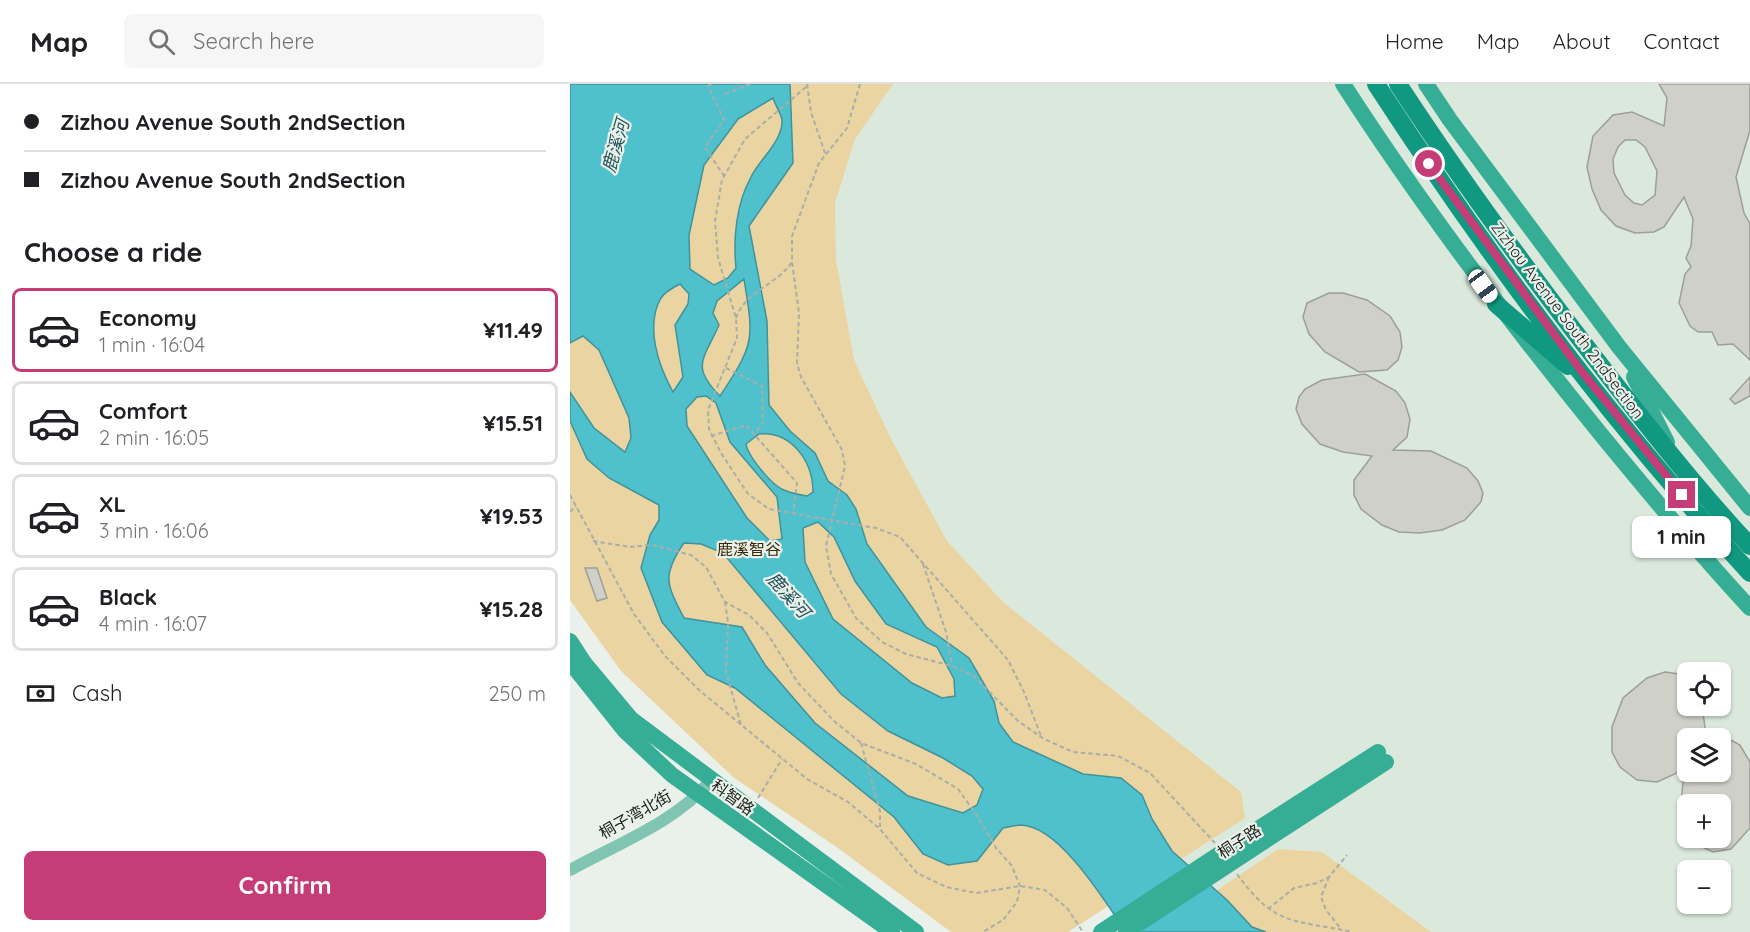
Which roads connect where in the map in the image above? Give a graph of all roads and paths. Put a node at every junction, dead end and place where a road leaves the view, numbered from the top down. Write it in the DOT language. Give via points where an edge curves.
graph roads {
  1 [pos="711,84"];
  2 [pos="747,84"];
  3 [pos="860,84"];
  4 [pos="1343,84"];
  5 [pos="1376,84"];
  6 [pos="1398,84"];
  7 [pos="1426,84"];
  8 [pos="806,86"];
  9 [pos="725,94"];
  10 [pos="825,153"];
  11 [pos="724,176"];
  12 [pos="792,262"];
  13 [pos="1497,304"];
  14 [pos="736,318"];
  15 [pos="1619,347"];
  16 [pos="726,368"];
  17 [pos="1596,390"];
  18 [pos="754,434"];
  19 [pos="711,436"];
  20 [pos="1676,459"];
  21 [pos="570,495"];
  22 [pos="576,506"];
  23 [pos="1750,508"];
  24 [pos="570,512"];
  25 [pos="793,514"];
  26 [pos="833,519"];
  27 [pos="593,541"];
  28 [pos="1750,546"];
  29 [pos="922,561"];
  30 [pos="1750,573"];
  31 [pos="726,602"];
  32 [pos="1750,608"];
  33 [pos="570,640"];
  34 [pos="570,662"];
  35 [pos="952,666"];
  36 [pos="742,726"];
  37 [pos="1041,736"];
  38 [pos="861,743"];
  39 [pos="1382,757"];
  40 [pos="782,759"];
  41 [pos="710,781"];
  42 [pos="699,794"];
  43 [pos="751,811"];
  44 [pos="880,829"];
  45 [pos="1257,838"];
  46 [pos="1215,844"];
  47 [pos="1347,855"];
  48 [pos="570,870"];
  49 [pos="1235,871"];
  50 [pos="1329,877"];
  51 [pos="1020,886"];
  52 [pos="1268,909"];
  53 [pos="1341,930"];
  54 [pos="892,932"];
  55 [pos="916,932"];
  56 [pos="982,932"];
  57 [pos="1083,932"];
  58 [pos="1101,932"];
  59 [pos="1126,932"];
  60 [pos="1352,932"];
  1 -- 11 [label="path" via="708,86 724,120 705,147"];
  2 -- 9 [label="path"];
  3 -- 10 [label="path" via="847,128"];
  4 -- 13 [label="main road" via="1392,160"];
  5 -- 17 [label="main road, Zizhou Avenue South 2ndSection" via="1477,230"];
  6 -- 20 [label="main road, Zizhou Avenue South 2ndSection" via="1550,299"];
  7 -- 15 [label="main road"];
  8 -- 10 [label="path"];
  8 -- 11 [label="path" via="745,138"];
  10 -- 12 [label="path" via="792,236"];
  11 -- 14 [label="path" via="714,221 718,258"];
  12 -- 14 [label="path" via="785,274 740,306"];
  12 -- 26 [label="path" via="799,313 796,363 842,450 845,466"];
  13 -- 17 [label="main road"];
  13 -- 32 [label="main road" via="1698,553"];
  14 -- 16 [label="path" via="737,338"];
  15 -- 20 [label="main road"];
  15 -- 23 [label="main road"];
  16 -- 18 [label="path" via="762,386 763,423"];
  16 -- 19 [label="path" via="708,410"];
  17 -- 30 [label="main road, Zizhou Avenue South 2ndSection"];
  18 -- 19 [label="path" via="746,425"];
  18 -- 25 [label="path" via="797,483"];
  19 -- 25 [label="path" via="748,494 770,508"];
  20 -- 28 [label="main road, Zizhou Avenue South 2ndSection"];
  21 -- 22 [label="path"];
  22 -- 24 [label="path"];
  22 -- 27 [label="path"];
  25 -- 26 [label="path"];
  26 -- 29 [label="path" via="900,537"];
  26 -- 35 [label="path" via="826,546 831,574 856,618 882,642 906,654"];
  27 -- 31 [label="path" via="630,547 652,545 691,555 706,567"];
  27 -- 36 [label="path" via="634,614 665,656"];
  29 -- 35 [label="path" via="946,632"];
  29 -- 37 [label="path" via="1008,660"];
  31 -- 36 [label="path" via="726,672"];
  31 -- 38 [label="path" via="750,615 767,633 816,705"];
  33 -- 41 [label="main road, 科智路" via="631,719"];
  34 -- 42 [label="main road, 科智路" via="625,731 672,775"];
  35 -- 37 [label="path" via="974,676 1018,721"];
  36 -- 40 [label="path"];
  37 -- 46 [label="path" via="1073,752 1118,756 1137,764 1150,773"];
  38 -- 44 [label="path" via="880,811"];
  38 -- 51 [label="path" via="942,778 966,800 1012,866"];
  39 -- 45 [label="main road, 桐子路"];
  40 -- 43 [label="path"];
  40 -- 44 [label="path" via="807,779 848,802"];
  41 -- 42 [label="street, 桐子湾北街"];
  41 -- 43 [label="main road, 科智路"];
  42 -- 48 [label="street, 桐子湾北街" via="666,818"];
  42 -- 54 [label="main road, 科智路"];
  43 -- 55 [label="main road, 科智路"];
  44 -- 51 [label="path" via="917,873 946,887 976,893"];
  45 -- 58 [label="main road, 桐子路, bridge"];
  45 -- 59 [label="main road, 桐子路, bridge"];
  47 -- 50 [label="path"];
  49 -- 52 [label="path"];
  50 -- 52 [label="path" via="1294,888"];
  50 -- 53 [label="path" via="1321,897"];
  51 -- 56 [label="path" via="1017,902 1003,920"];
  51 -- 57 [label="path" via="1045,890 1068,908"];
  52 -- 53 [label="path" via="1298,923"];
  53 -- 60 [label="path"];
}
